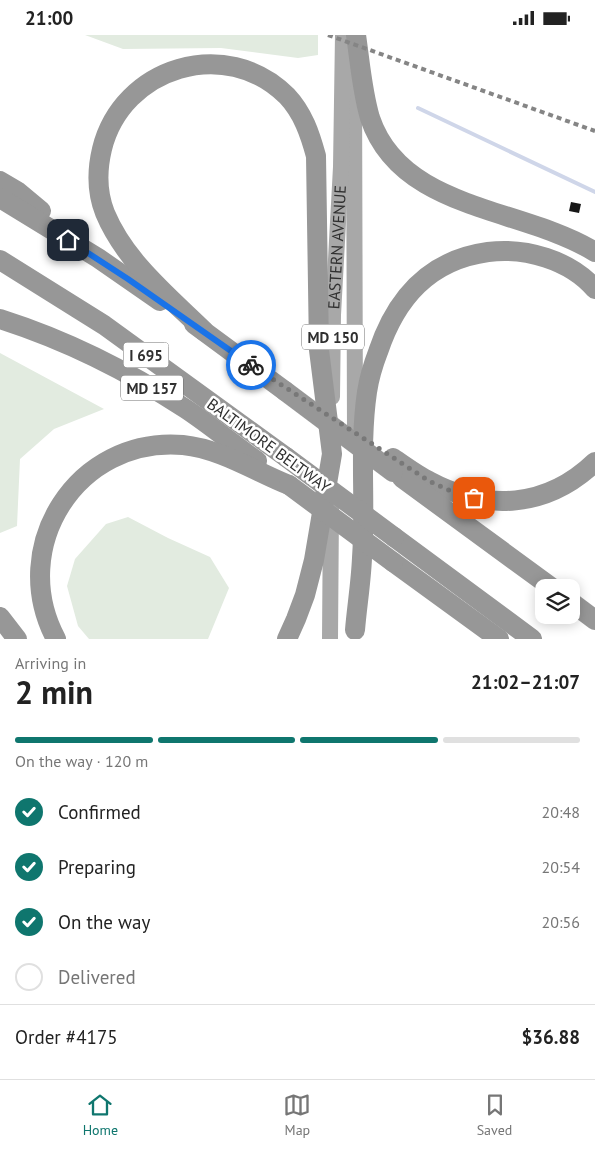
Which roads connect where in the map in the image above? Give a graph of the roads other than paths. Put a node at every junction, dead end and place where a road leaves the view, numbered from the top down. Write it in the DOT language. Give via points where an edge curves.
graph roads {
  1 [pos="342,35"];
  2 [pos="355,35"];
  3 [pos="0,181"];
  4 [pos="0,198"];
  5 [pos="595,252"];
  6 [pos="98,258"];
  7 [pos="0,260"];
  8 [pos="595,289"];
  9 [pos="0,319"];
  10 [pos="204,331"];
  11 [pos="332,455"];
  12 [pos="595,462"];
  13 [pos="393,465"];
  14 [pos="289,485"];
  15 [pos="541,579"];
  16 [pos="580,609"];
  17 [pos="0,617"];
  18 [pos="595,620"];
  19 [pos="355,634"];
  20 [pos="17,639"];
  21 [pos="56,639"];
  22 [pos="287,639"];
  23 [pos="330,639"];
  24 [pos="499,639"];
  25 [pos="532,639"];
  1 -- 11 [label="main road, EASTERN AVENUE / MD 150" via="342,167 333,315"];
  2 -- 5 [label="highway" via="371,120 388,150 410,175 464,202 557,232"];
  2 -- 19 [label="main road, EASTERN AVENUE / MD 150"];
  3 -- 6 [label="highway" via="17,191"];
  4 -- 6 [label="highway"];
  6 -- 10 [label="highway"];
  7 -- 25 [label="highway, BALTIMORE BELTWAY / I 695, bridge" via="104,325"];
  8 -- 19 [label="highway" via="562,264 520,252 499,251 452,261 432,272 401,303 382,339 367,391 362,558"];
  9 -- 14 [label="highway, MD 157" via="60,341 138,379 188,411"];
  10 -- 11 [label="highway" via="125,249 105,212 99,177 105,139 114,118 131,96 152,79 189,65 205,63 241,68 271,83 300,113 310,133 316,156 319,350"];
  10 -- 13 [label="highway, bridge"];
  11 -- 22 [label="highway" via="314,560 305,595"];
  11 -- 23 [label="main road, EASTERN AVENUE / MD 150"];
  12 -- 13 [label="highway" via="563,487 517,501 474,498"];
  13 -- 15 [label="highway"];
  14 -- 21 [label="highway" via="211,451 183,445 136,449 94,468 64,497 46,537 41,560 42,604"];
  14 -- 24 [label="highway, MD 157, bridge"];
  16 -- 18 [label="highway"];
  17 -- 20 [label="highway"];
}
